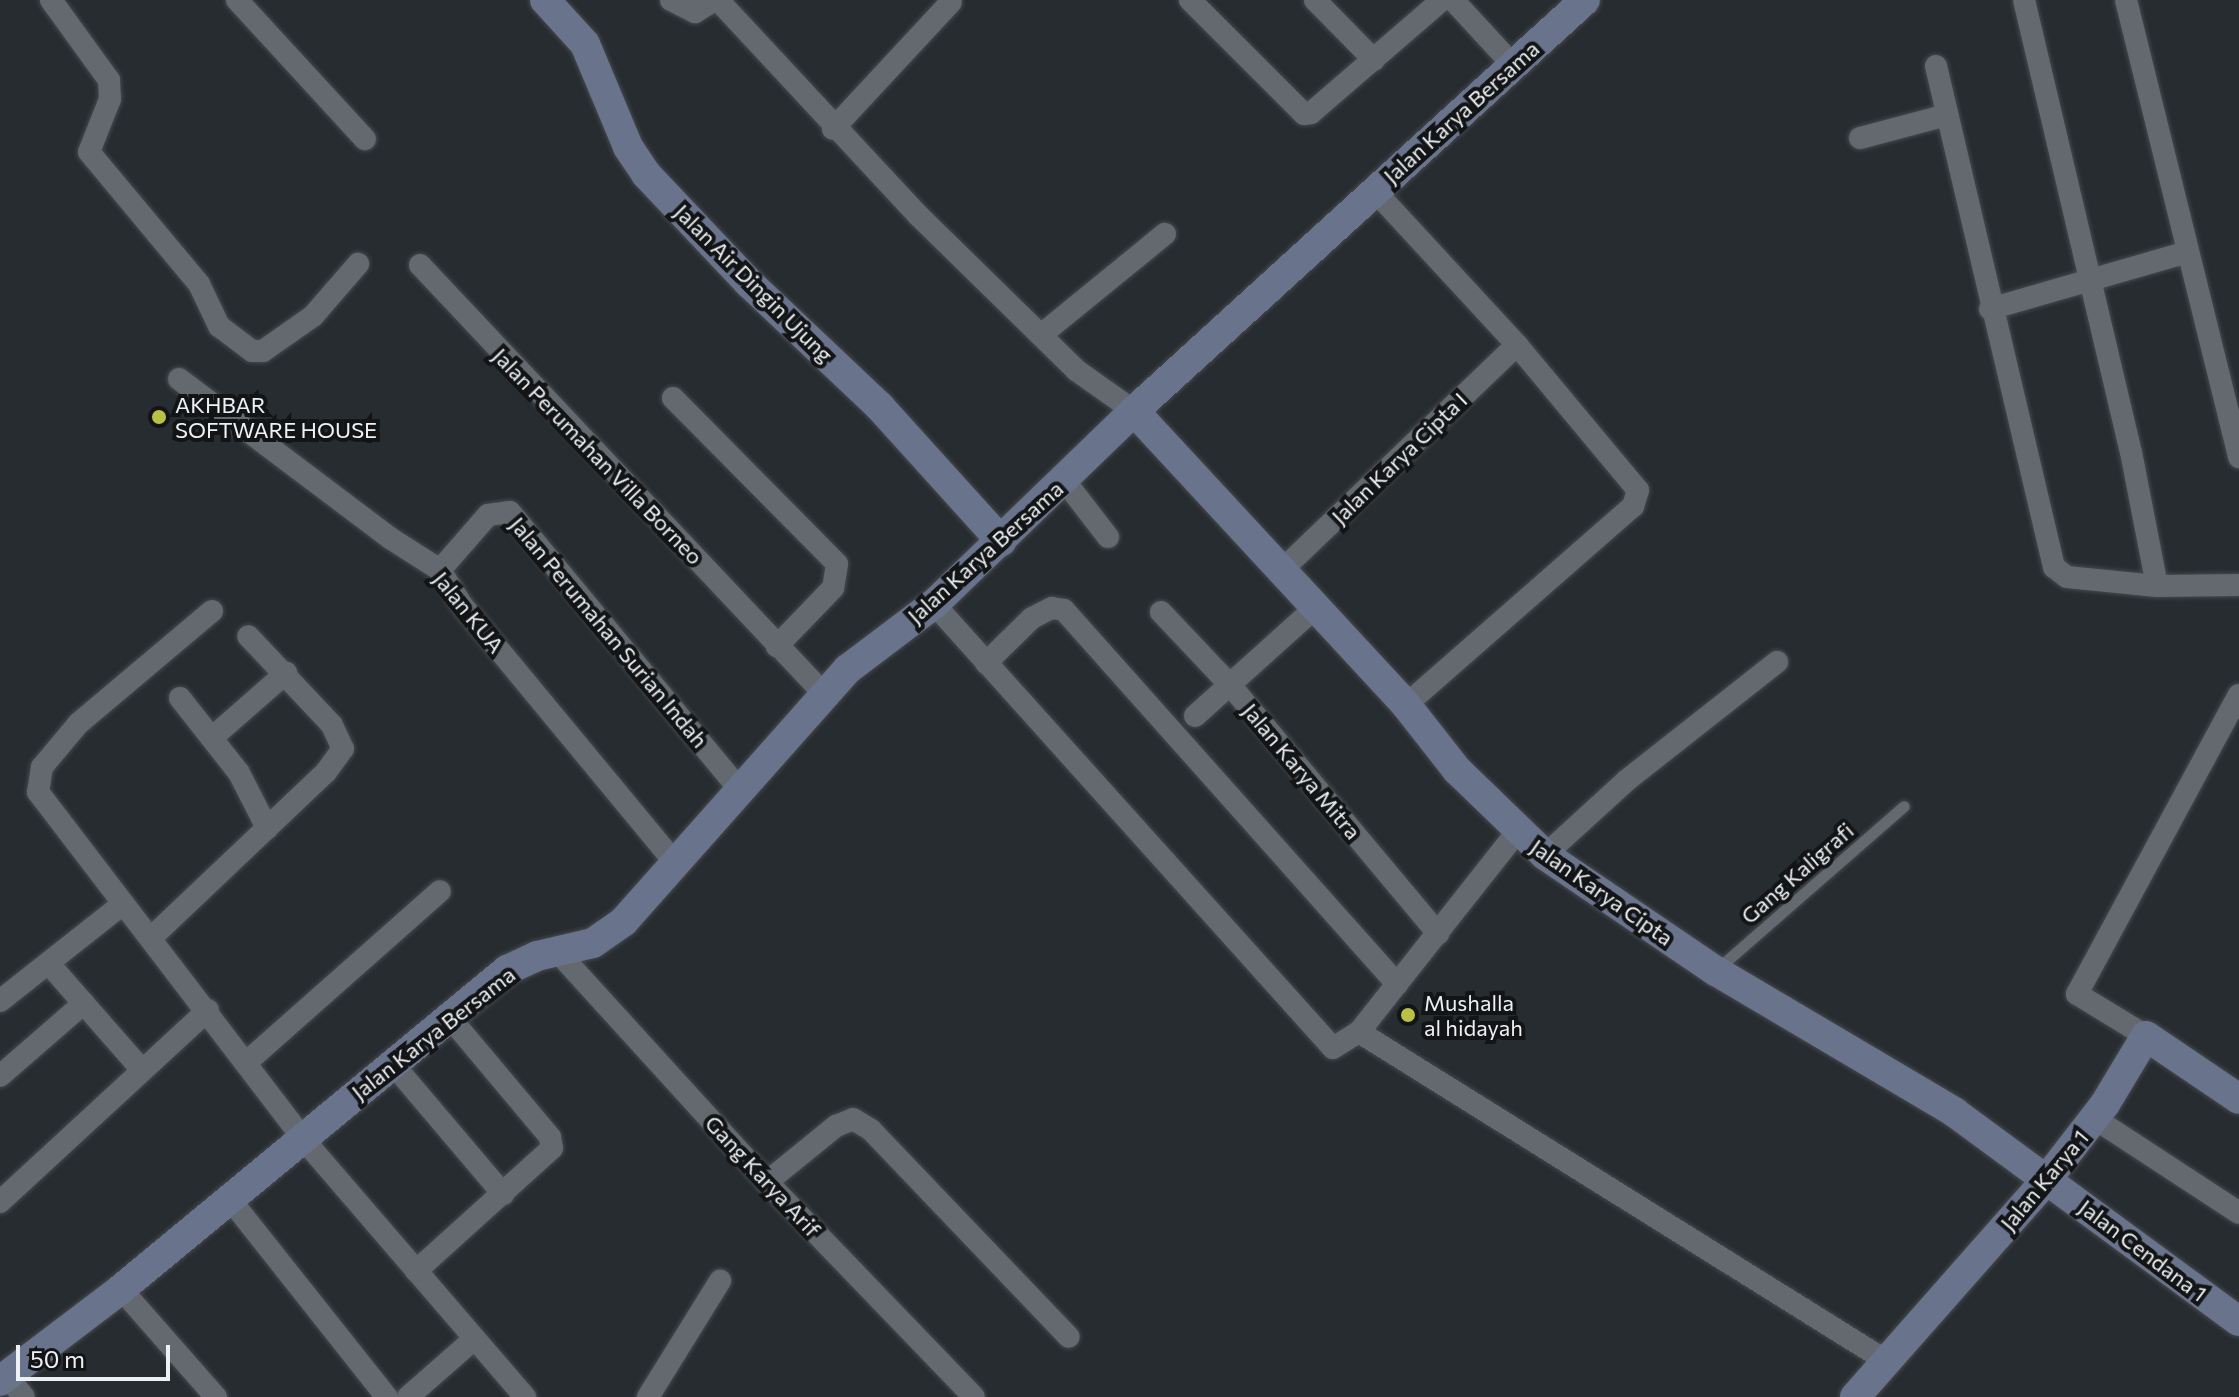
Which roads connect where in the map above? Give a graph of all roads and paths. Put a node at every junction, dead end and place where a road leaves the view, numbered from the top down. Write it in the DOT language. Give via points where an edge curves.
graph roads {
  1 [pos="51,0"];
  2 [pos="237,0"];
  3 [pos="545,0"];
  4 [pos="671,0"];
  5 [pos="716,0"];
  6 [pos="1190,0"];
  7 [pos="1315,0"];
  8 [pos="1442,0"];
  9 [pos="1453,0"];
  10 [pos="1585,0"];
  11 [pos="2024,0"];
  12 [pos="2126,0"];
  13 [pos="951,2"];
  14 [pos="1374,60"];
  15 [pos="1513,65"];
  16 [pos="1936,66"];
  17 [pos="1947,115"];
  18 [pos="833,129"];
  19 [pos="1860,138"];
  20 [pos="365,139"];
  21 [pos="1374,190"];
  22 [pos="1165,234"];
  23 [pos="2187,252"];
  24 [pos="358,264"];
  25 [pos="420,265"];
  26 [pos="2089,280"];
  27 [pos="1990,309"];
  28 [pos="1041,335"];
  29 [pos="1517,345"];
  30 [pos="179,379"];
  31 [pos="2229,379"];
  32 [pos="673,398"];
  33 [pos="1134,411"];
  34 [pos="2239,457"];
  35 [pos="1064,480"];
  36 [pos="1108,537"];
  37 [pos="1001,541"];
  38 [pos="440,570"];
  39 [pos="1282,570"];
  40 [pos="2239,585"];
  41 [pos="2157,586"];
  42 [pos="934,604"];
  43 [pos="1316,607"];
  44 [pos="212,611"];
  45 [pos="1161,612"];
  46 [pos="248,636"];
  47 [pos="777,646"];
  48 [pos="1777,662"];
  49 [pos="986,663"];
  50 [pos="286,673"];
  51 [pos="1231,686"];
  52 [pos="825,695"];
  53 [pos="2239,695"];
  54 [pos="180,698"];
  55 [pos="1406,705"];
  56 [pos="1195,716"];
  57 [pos="214,736"];
  58 [pos="739,789"];
  59 [pos="1904,806"];
  60 [pos="267,828"];
  61 [pos="1517,832"];
  62 [pos="1545,855"];
  63 [pos="676,864"];
  64 [pos="440,891"];
  65 [pos="123,904"];
  66 [pos="1438,934"];
  67 [pos="151,938"];
  68 [pos="556,950"];
  69 [pos="50,965"];
  70 [pos="1716,971"];
  71 [pos="1397,984"];
  72 [pos="0,1001"];
  73 [pos="84,1003"];
  74 [pos="208,1010"];
  75 [pos="451,1019"];
  76 [pos="1359,1032"];
  77 [pos="2146,1036"];
  78 [pos="248,1061"];
  79 [pos="392,1063"];
  80 [pos="141,1069"];
  81 [pos="0,1076"];
  82 [pos="2239,1099"];
  83 [pos="2094,1118"];
  84 [pos="304,1140"];
  85 [pos="2047,1179"];
  86 [pos="767,1182"];
  87 [pos="503,1194"];
  88 [pos="229,1198"];
  89 [pos="0,1202"];
  90 [pos="2239,1213"];
  91 [pos="416,1271"];
  92 [pos="720,1281"];
  93 [pos="121,1289"];
  94 [pos="2239,1321"];
  95 [pos="1069,1337"];
  96 [pos="474,1339"];
  97 [pos="1888,1362"];
  98 [pos="10,1384"];
  99 [pos="216,1397"];
  100 [pos="391,1397"];
  101 [pos="525,1397"];
  102 [pos="648,1397"];
  103 [pos="974,1397"];
  104 [pos="1855,1397"];
  1 -- 24 [label="street" via="109,80 110,99 91,140 94,160 199,284 219,326 252,351 277,345 313,316"];
  2 -- 20 [label="street"];
  3 -- 37 [label="street, Jalan Air Dingin Ujung" via="585,44 628,147 646,174 749,283 880,407"];
  4 -- 5 [label="street" via="695,12"];
  5 -- 18 [label="street"];
  6 -- 14 [label="street" via="1304,114"];
  7 -- 14 [label="street"];
  8 -- 14 [label="street"];
  9 -- 15 [label="street"];
  10 -- 15 [label="street, Jalan Karya Bersama"];
  11 -- 26 [label="street"];
  12 -- 23 [label="street"];
  13 -- 18 [label="street"];
  15 -- 21 [label="street, Jalan Karya Bersama"];
  16 -- 17 [label="street"];
  17 -- 19 [label="street"];
  17 -- 27 [label="street"];
  18 -- 28 [label="street"];
  21 -- 29 [label="street"];
  21 -- 33 [label="street, Jalan Karya Bersama"];
  22 -- 28 [label="street"];
  23 -- 26 [label="street"];
  23 -- 31 [label="street"];
  25 -- 47 [label="street, Jalan Perumahan Villa Borneo"];
  26 -- 27 [label="street"];
  26 -- 41 [label="street"];
  27 -- 41 [label="street" via="2054,567 2067,577"];
  28 -- 33 [label="street" via="1076,370"];
  29 -- 39 [label="street, Jalan Karya Cipta I"];
  29 -- 55 [label="street" via="1638,490 1638,498 1508,621"];
  30 -- 38 [label="street, Jalan KUA"];
  31 -- 34 [label="street"];
  32 -- 47 [label="street" via="837,564 833,588"];
  33 -- 35 [label="street, Jalan Karya Bersama"];
  33 -- 39 [label="street, Jalan Karya Cipta"];
  35 -- 36 [label="street"];
  35 -- 37 [label="street, Jalan Karya Bersama"];
  37 -- 42 [label="street, Jalan Karya Bersama"];
  38 -- 58 [label="street, Jalan Perumahan Surian Indah" via="488,515 510,512"];
  38 -- 63 [label="street, Jalan KUA" via="461,604"];
  39 -- 43 [label="street, Jalan Karya Cipta"];
  40 -- 41 [label="street"];
  42 -- 49 [label="street"];
  42 -- 52 [label="street, Jalan Karya Bersama" via="848,669"];
  43 -- 51 [label="street"];
  43 -- 55 [label="street, Jalan Karya Cipta"];
  44 -- 65 [label="street" via="78,724 42,767 38,792"];
  45 -- 51 [label="street, Jalan Karya Mitra"];
  46 -- 50 [label="street"];
  47 -- 52 [label="street, Jalan Perumahan Villa Borneo"];
  48 -- 62 [label="street" via="1627,780"];
  49 -- 71 [label="street" via="1032,618 1052,608 1064,610"];
  49 -- 76 [label="street" via="1325,1042 1333,1048 1344,1046"];
  50 -- 57 [label="street"];
  50 -- 60 [label="street" via="332,725 343,749"];
  51 -- 56 [label="street"];
  51 -- 66 [label="street, Jalan Karya Mitra"];
  52 -- 58 [label="street, Jalan Karya Bersama"];
  53 -- 77 [label="street" via="2077,994"];
  54 -- 57 [label="street"];
  55 -- 61 [label="street, Jalan Karya Cipta" via="1457,770"];
  57 -- 60 [label="street"];
  58 -- 63 [label="street, Jalan Karya Bersama"];
  59 -- 70 [label="lane, Gang Kaligrafi"];
  60 -- 67 [label="street"];
  61 -- 62 [label="street, Jalan Karya Cipta"];
  61 -- 66 [label="street"];
  62 -- 70 [label="street, Jalan Karya Cipta"];
  63 -- 68 [label="street, Jalan Karya Bersama" via="624,921 593,943"];
  64 -- 78 [label="street"];
  65 -- 67 [label="street"];
  65 -- 69 [label="street"];
  66 -- 71 [label="street"];
  67 -- 74 [label="street"];
  68 -- 75 [label="street, Jalan Karya Bersama" via="507,970"];
  68 -- 86 [label="street, Gang Karya Arif"];
  69 -- 72 [label="street"];
  69 -- 73 [label="street"];
  70 -- 85 [label="street, Jalan Karya Cipta" via="1954,1112"];
  71 -- 76 [label="street"];
  73 -- 80 [label="street"];
  73 -- 81 [label="street"];
  74 -- 78 [label="street"];
  74 -- 80 [label="street"];
  75 -- 79 [label="street, Jalan Karya Bersama"];
  75 -- 87 [label="street" via="550,1137 550,1152"];
  76 -- 97 [label="street"];
  77 -- 82 [label="street"];
  77 -- 83 [label="street, Jalan Karya 1"];
  78 -- 84 [label="street"];
  79 -- 84 [label="street, Jalan Karya Bersama"];
  79 -- 87 [label="street"];
  80 -- 89 [label="street"];
  83 -- 85 [label="street, Jalan Karya 1"];
  83 -- 90 [label="street"];
  84 -- 88 [label="street, Jalan Karya Bersama"];
  84 -- 91 [label="street"];
  85 -- 94 [label="street, Jalan Cendana 1"];
  85 -- 97 [label="street, Jalan Karya 1"];
  86 -- 95 [label="street" via="836,1126 853,1119 871,1130"];
  86 -- 103 [label="street, Gang Karya Arif"];
  87 -- 91 [label="street"];
  88 -- 93 [label="street, Jalan Karya Bersama"];
  88 -- 100 [label="street"];
  91 -- 96 [label="street"];
  92 -- 102 [label="street"];
  93 -- 98 [label="street, Jalan Karya Bersama"];
  93 -- 99 [label="street"];
  96 -- 100 [label="street"];
  96 -- 101 [label="street"];
  97 -- 104 [label="street, Jalan Karya 1"];
}
